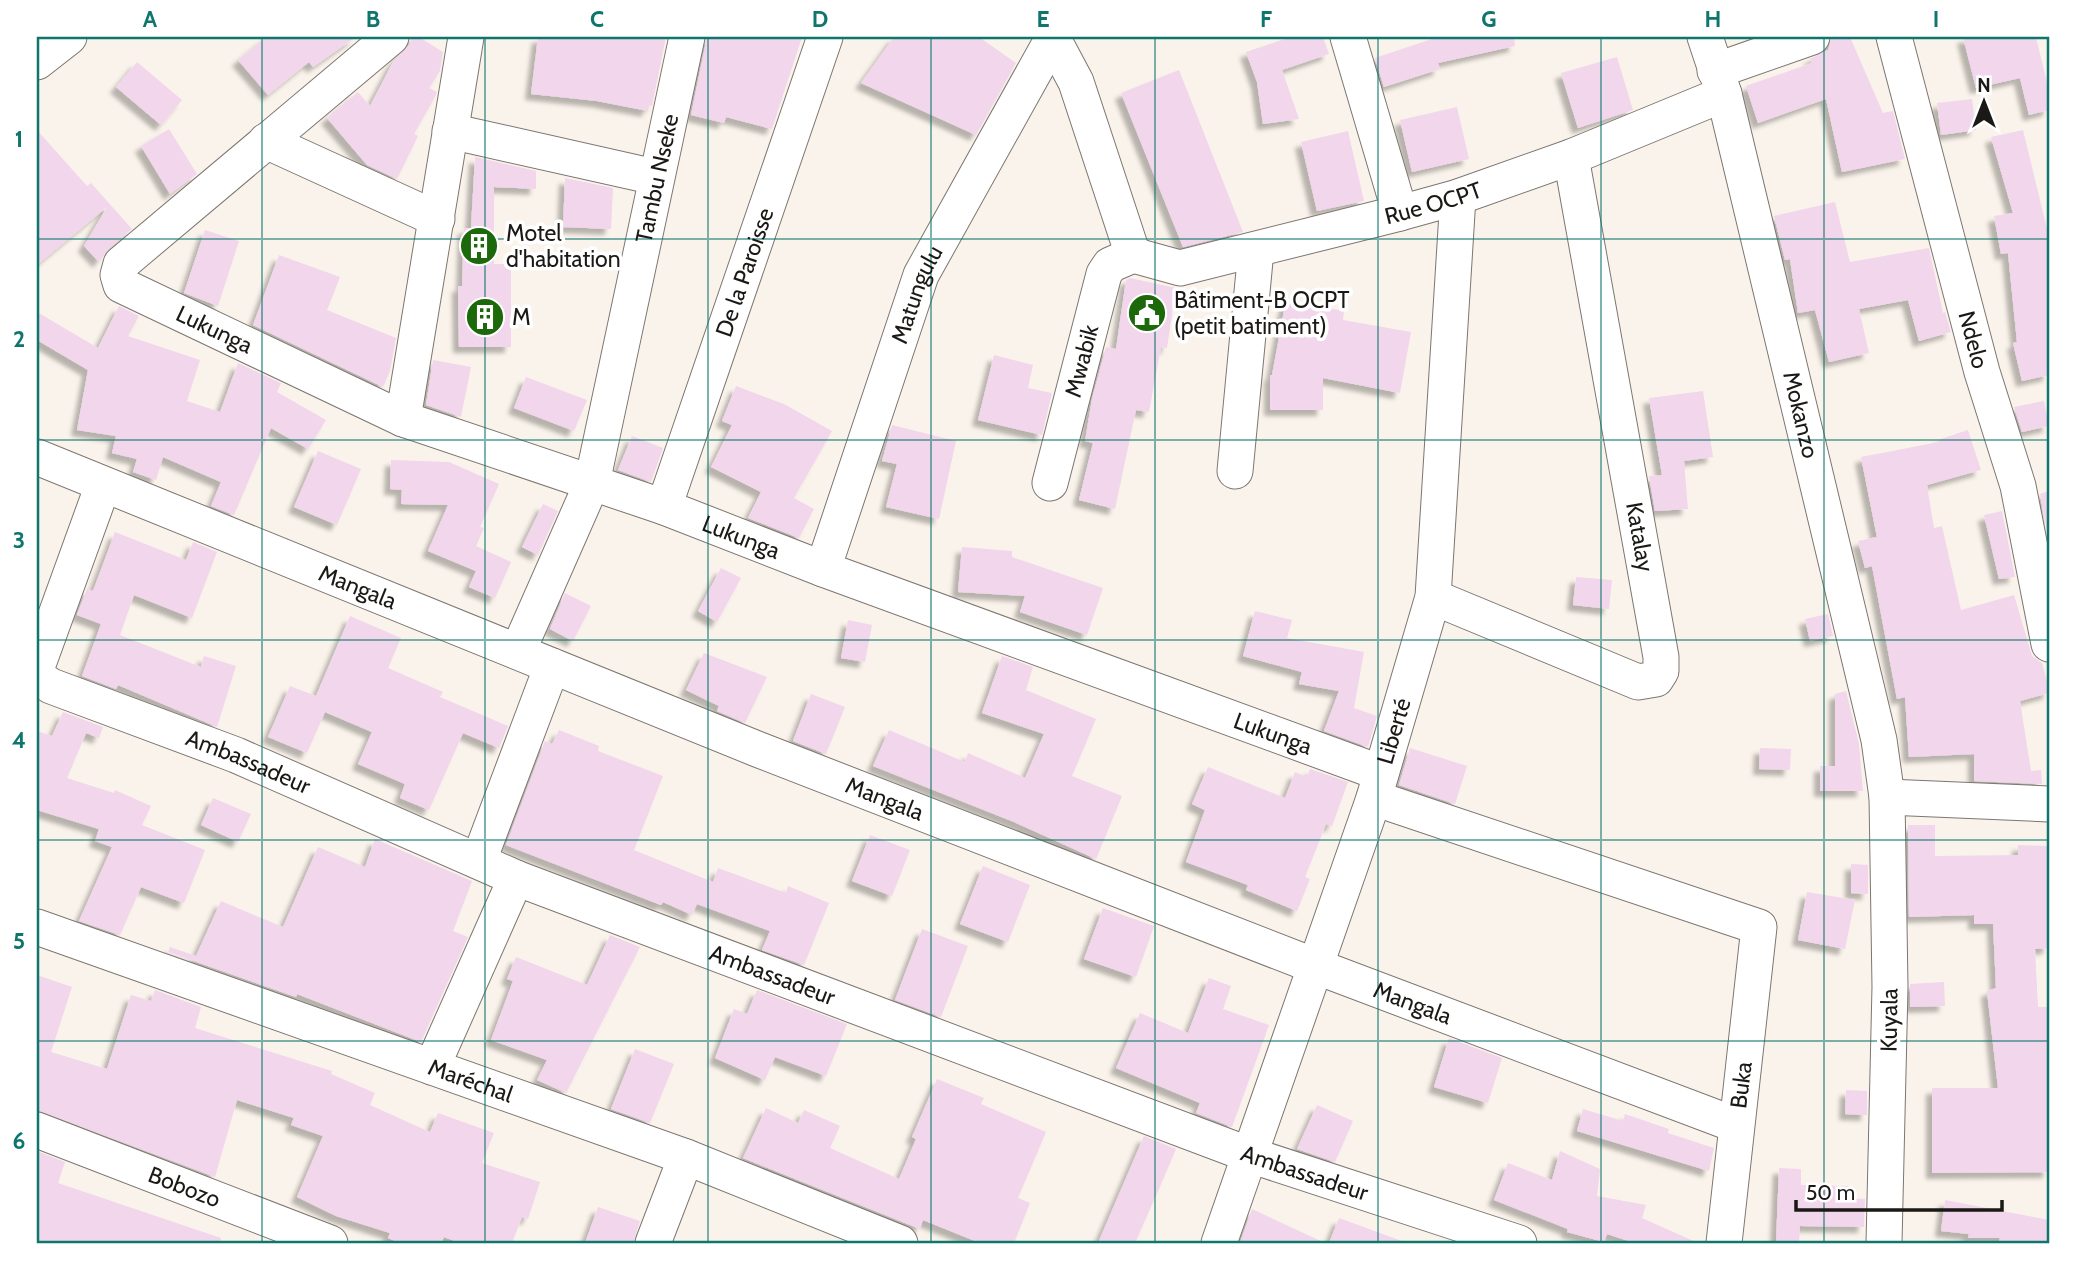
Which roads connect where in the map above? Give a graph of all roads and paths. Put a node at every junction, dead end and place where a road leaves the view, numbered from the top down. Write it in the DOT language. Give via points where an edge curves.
graph roads {
  1 [pos="69,37"];
  2 [pos="391,37"];
  3 [pos="466,37"];
  4 [pos="687,37"];
  5 [pos="825,37"];
  6 [pos="1348,37"];
  7 [pos="1704,37"];
  8 [pos="1812,37"];
  9 [pos="1894,37"];
  10 [pos="1052,38"];
  11 [pos="37,62"];
  12 [pos="1719,83"];
  13 [pos="450,131"];
  14 [pos="266,141"];
  15 [pos="1571,156"];
  16 [pos="655,177"];
  17 [pos="1458,197"];
  18 [pos="1399,213"];
  19 [pos="437,219"];
  20 [pos="1256,250"];
  21 [pos="1133,255"];
  22 [pos="403,419"];
  23 [pos="37,457"];
  24 [pos="1235,471"];
  25 [pos="592,482"];
  26 [pos="1050,483"];
  27 [pos="103,485"];
  28 [pos="664,507"];
  29 [pos="823,569"];
  30 [pos="1433,597"];
  31 [pos="2049,644"];
  32 [pos="518,651"];
  33 [pos="552,666"];
  34 [pos="37,667"];
  35 [pos="37,677"];
  36 [pos="1378,786"];
  37 [pos="1887,797"];
  38 [pos="2049,804"];
  39 [pos="479,860"];
  40 [pos="516,878"];
  41 [pos="37,927"];
  42 [pos="1759,927"];
  43 [pos="1315,967"];
  44 [pos="432,1067"];
  45 [pos="1736,1125"];
  46 [pos="37,1130"];
  47 [pos="1250,1155"];
  48 [pos="686,1157"];
  49 [pos="330,1243"];
  50 [pos="653,1243"];
  51 [pos="900,1243"];
  52 [pos="1219,1243"];
  53 [pos="1519,1243"];
  54 [pos="1724,1243"];
  55 [pos="1884,1243"];
  1 -- 11 [label="street"];
  2 -- 14 [label="street"];
  3 -- 13 [label="street"];
  4 -- 16 [label="street, Tambu Nseke"];
  5 -- 28 [label="street, De la Paroisse"];
  6 -- 18 [label="street"];
  7 -- 12 [label="street, Mokanzo"];
  8 -- 12 [label="street, Rue OCPT"];
  9 -- 31 [label="street, Ndelo" via="1982,372 2018,486"];
  10 -- 21 [label="street" via="1076,82"];
  10 -- 29 [label="street, Matungulu" via="921,275"];
  12 -- 15 [label="street, Rue OCPT"];
  12 -- 37 [label="street, Mokanzo" via="1876,726"];
  13 -- 16 [label="street"];
  13 -- 19 [label="street"];
  14 -- 19 [label="street"];
  14 -- 22 [label="street, Lukunga" via="121,264 121,285"];
  15 -- 17 [label="street, Rue OCPT"];
  15 -- 30 [label="street, Katalay" via="1661,671 1656,679 1638,682"];
  16 -- 25 [label="street, Tambu Nseke"];
  17 -- 18 [label="street, Rue OCPT"];
  17 -- 30 [label="street, Liberté"];
  18 -- 20 [label="street, Rue OCPT"];
  19 -- 22 [label="street"];
  20 -- 21 [label="street, Rue OCPT" via="1180,268"];
  20 -- 24 [label="street"];
  21 -- 26 [label="street, Mwabik" via="1110,265 1104,274"];
  22 -- 25 [label="street, Lukunga"];
  23 -- 27 [label="street, Mangala"];
  25 -- 28 [label="street, Lukunga"];
  25 -- 32 [label="street, Tambu Nseke"];
  27 -- 32 [label="street, Mangala"];
  27 -- 34 [label="street"];
  28 -- 29 [label="street, Lukunga"];
  29 -- 36 [label="street, Lukunga"];
  30 -- 36 [label="street, Liberté"];
  32 -- 33 [label="street, Mangala"];
  33 -- 39 [label="street"];
  33 -- 43 [label="street, Mangala"];
  35 -- 39 [label="street, Ambassadeur" via="236,755"];
  36 -- 42 [label="street, Lukunga"];
  36 -- 43 [label="street, Liberté"];
  37 -- 38 [label="street"];
  37 -- 55 [label="street, Kuyala" via="1890,988"];
  39 -- 40 [label="street, Ambassadeur"];
  40 -- 44 [label="street"];
  40 -- 47 [label="street, Ambassadeur"];
  41 -- 44 [label="street, Maréchal"];
  42 -- 45 [label="street, Buka"];
  43 -- 45 [label="street, Mangala"];
  43 -- 47 [label="street, Liberté"];
  44 -- 48 [label="street, Maréchal"];
  45 -- 54 [label="street, Buka"];
  46 -- 49 [label="street, Bobozo"];
  47 -- 52 [label="street, Liberté"];
  47 -- 53 [label="street, Ambassadeur"];
  48 -- 50 [label="street"];
  48 -- 51 [label="street, Maréchal"];
}
